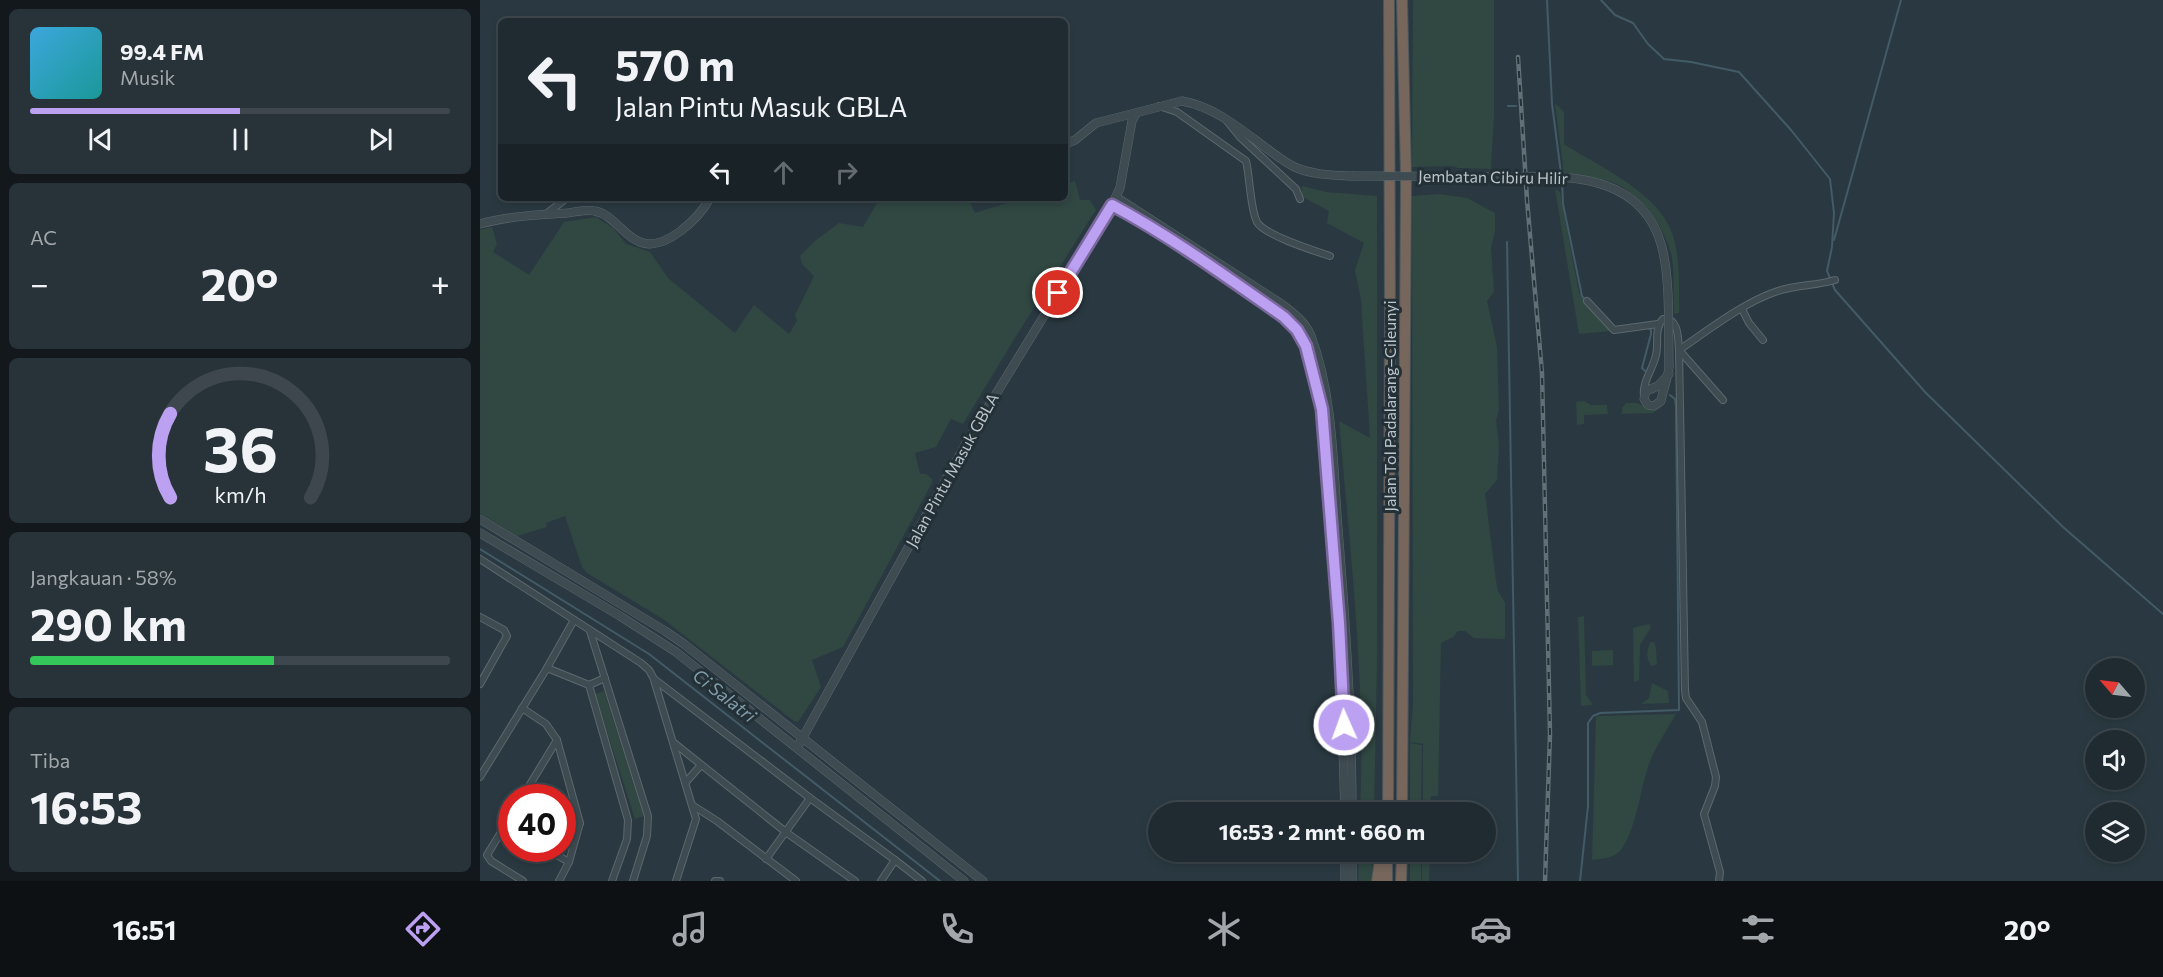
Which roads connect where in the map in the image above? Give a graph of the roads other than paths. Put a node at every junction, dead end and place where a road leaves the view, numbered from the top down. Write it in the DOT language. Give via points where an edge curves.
graph roads {
  1 [pos="1389,0"];
  2 [pos="1402,0"];
  3 [pos="1159,106"];
  4 [pos="1136,114"];
  5 [pos="1226,118"];
  6 [pos="1068,143"];
  7 [pos="1300,199"];
  8 [pos="563,201"];
  9 [pos="708,201"];
  10 [pos="1114,201"];
  11 [pos="545,215"];
  12 [pos="480,224"];
  13 [pos="1330,256"];
  14 [pos="1834,280"];
  15 [pos="1587,301"];
  16 [pos="1742,309"];
  17 [pos="1658,324"];
  18 [pos="1763,340"];
  19 [pos="1679,350"];
  20 [pos="1669,371"];
  21 [pos="1649,385"];
  22 [pos="1662,397"];
  23 [pos="1724,400"];
  24 [pos="480,519"];
  25 [pos="480,532"];
  26 [pos="480,559"];
  27 [pos="480,617"];
  28 [pos="574,620"];
  29 [pos="590,631"];
  30 [pos="547,668"];
  31 [pos="606,678"];
  32 [pos="654,679"];
  33 [pos="480,684"];
  34 [pos="589,685"];
  35 [pos="522,708"];
  36 [pos="804,738"];
  37 [pos="557,741"];
  38 [pos="674,743"];
  39 [pos="797,748"];
  40 [pos="700,765"];
  41 [pos="480,777"];
  42 [pos="686,782"];
  43 [pos="530,784"];
  44 [pos="810,798"];
  45 [pos="1345,802"];
  46 [pos="1352,802"];
  47 [pos="1387,802"];
  48 [pos="1402,802"];
  49 [pos="692,805"];
  50 [pos="707,814"];
  51 [pos="576,822"];
  52 [pos="580,824"];
  53 [pos="695,826"];
  54 [pos="787,833"];
  55 [pos="498,836"];
  56 [pos="576,838"];
  57 [pos="766,860"];
  58 [pos="896,860"];
  59 [pos="569,862"];
  60 [pos="1345,862"];
  61 [pos="1352,862"];
  62 [pos="1380,862"];
  63 [pos="1387,862"];
  64 [pos="1402,862"];
  65 [pos="523,881"];
  66 [pos="559,881"];
  67 [pos="612,881"];
  68 [pos="633,881"];
  69 [pos="676,881"];
  70 [pos="715,881"];
  71 [pos="720,881"];
  72 [pos="796,881"];
  73 [pos="855,881"];
  74 [pos="881,881"];
  75 [pos="922,881"];
  76 [pos="964,881"];
  77 [pos="983,881"];
  78 [pos="1345,881"];
  79 [pos="1352,881"];
  80 [pos="1377,881"];
  81 [pos="1387,881"];
  82 [pos="1401,881"];
  83 [pos="1719,881"];
  1 -- 47 [label="highway, Jalan Tol Padalarang–Cileunyi"];
  2 -- 48 [label="highway, Jalan Tol Padalarang–Cileunyi" via="1406,177"];
  3 -- 4 [label="street, Jembatan Cibiru Hilir"];
  3 -- 5 [label="street, Jembatan Cibiru Hilir" via="1182,100"];
  3 -- 13 [label="street" via="1177,112 1246,161 1257,222 1262,227"];
  4 -- 6 [label="street, Jembatan Cibiru Hilir" via="1096,123"];
  4 -- 10 [label="street, Jalan Pintu Masuk GBLA"];
  5 -- 7 [label="street" via="1240,137 1296,189"];
  5 -- 20 [label="street, Jembatan Cibiru Hilir, bridge" via="1296,168 1317,173 1566,177 1608,187 1628,197 1642,208 1661,243"];
  8 -- 11 [label="street"];
  9 -- 11 [label="street" via="688,226 650,245 593,210"];
  10 -- 36 [label="street, Jalan Pintu Masuk GBLA" via="969,438"];
  10 -- 45 [label="street" via="1284,317 1306,346 1322,409 1339,623"];
  10 -- 46 [label="street" via="1280,303 1311,334 1327,404 1332,449 1346,630"];
  11 -- 12 [label="street"];
  14 -- 16 [label="street" via="1773,292"];
  15 -- 17 [label="street" via="1614,330"];
  16 -- 18 [label="street"];
  16 -- 19 [label="street"];
  17 -- 19 [label="street" via="1663,319 1671,320"];
  17 -- 21 [label="street"];
  19 -- 23 [label="street"];
  19 -- 83 [label="street" via="1685,690 1702,722 1716,777 1704,814"];
  20 -- 21 [label="street" via="1658,386"];
  20 -- 22 [label="street, Jembatan Cibiru Hilir"];
  21 -- 22 [label="street" via="1658,389"];
  21 -- 22 [label="street" via="1646,403 1659,404"];
  24 -- 36 [label="street" via="665,631"];
  25 -- 39 [label="street" via="658,640"];
  26 -- 28 [label="street"];
  27 -- 33 [label="street" via="504,630 507,636"];
  28 -- 29 [label="street"];
  28 -- 30 [label="street"];
  29 -- 31 [label="street"];
  29 -- 32 [label="street" via="641,663"];
  30 -- 34 [label="street"];
  30 -- 35 [label="street"];
  31 -- 34 [label="street"];
  31 -- 68 [label="street" via="648,816 647,836"];
  32 -- 38 [label="street"];
  32 -- 44 [label="street"];
  34 -- 67 [label="street" via="628,820 627,839"];
  35 -- 37 [label="street" via="546,724"];
  35 -- 41 [label="street"];
  36 -- 39 [label="street, Jalan Pintu Masuk GBLA"];
  36 -- 77 [label="street"];
  37 -- 43 [label="street"];
  37 -- 52 [label="street"];
  38 -- 40 [label="street"];
  38 -- 42 [label="street"];
  39 -- 76 [label="street"];
  40 -- 42 [label="street"];
  40 -- 54 [label="street"];
  42 -- 49 [label="street"];
  44 -- 54 [label="street"];
  44 -- 58 [label="street"];
  49 -- 50 [label="street"];
  49 -- 53 [label="street"];
  50 -- 53 [label="street"];
  50 -- 57 [label="street"];
  51 -- 52 [label="street"];
  52 -- 56 [label="street"];
  53 -- 69 [label="street"];
  54 -- 57 [label="street"];
  54 -- 73 [label="street"];
  55 -- 65 [label="street" via="487,855"];
  57 -- 72 [label="street"];
  58 -- 74 [label="street"];
  58 -- 75 [label="street"];
  59 -- 66 [label="street"];
  60 -- 78 [label="street"];
  61 -- 79 [label="street"];
  62 -- 80 [label="highway"];
  63 -- 81 [label="highway"];
  64 -- 82 [label="highway"];
  70 -- 71 [label="street"];
}
